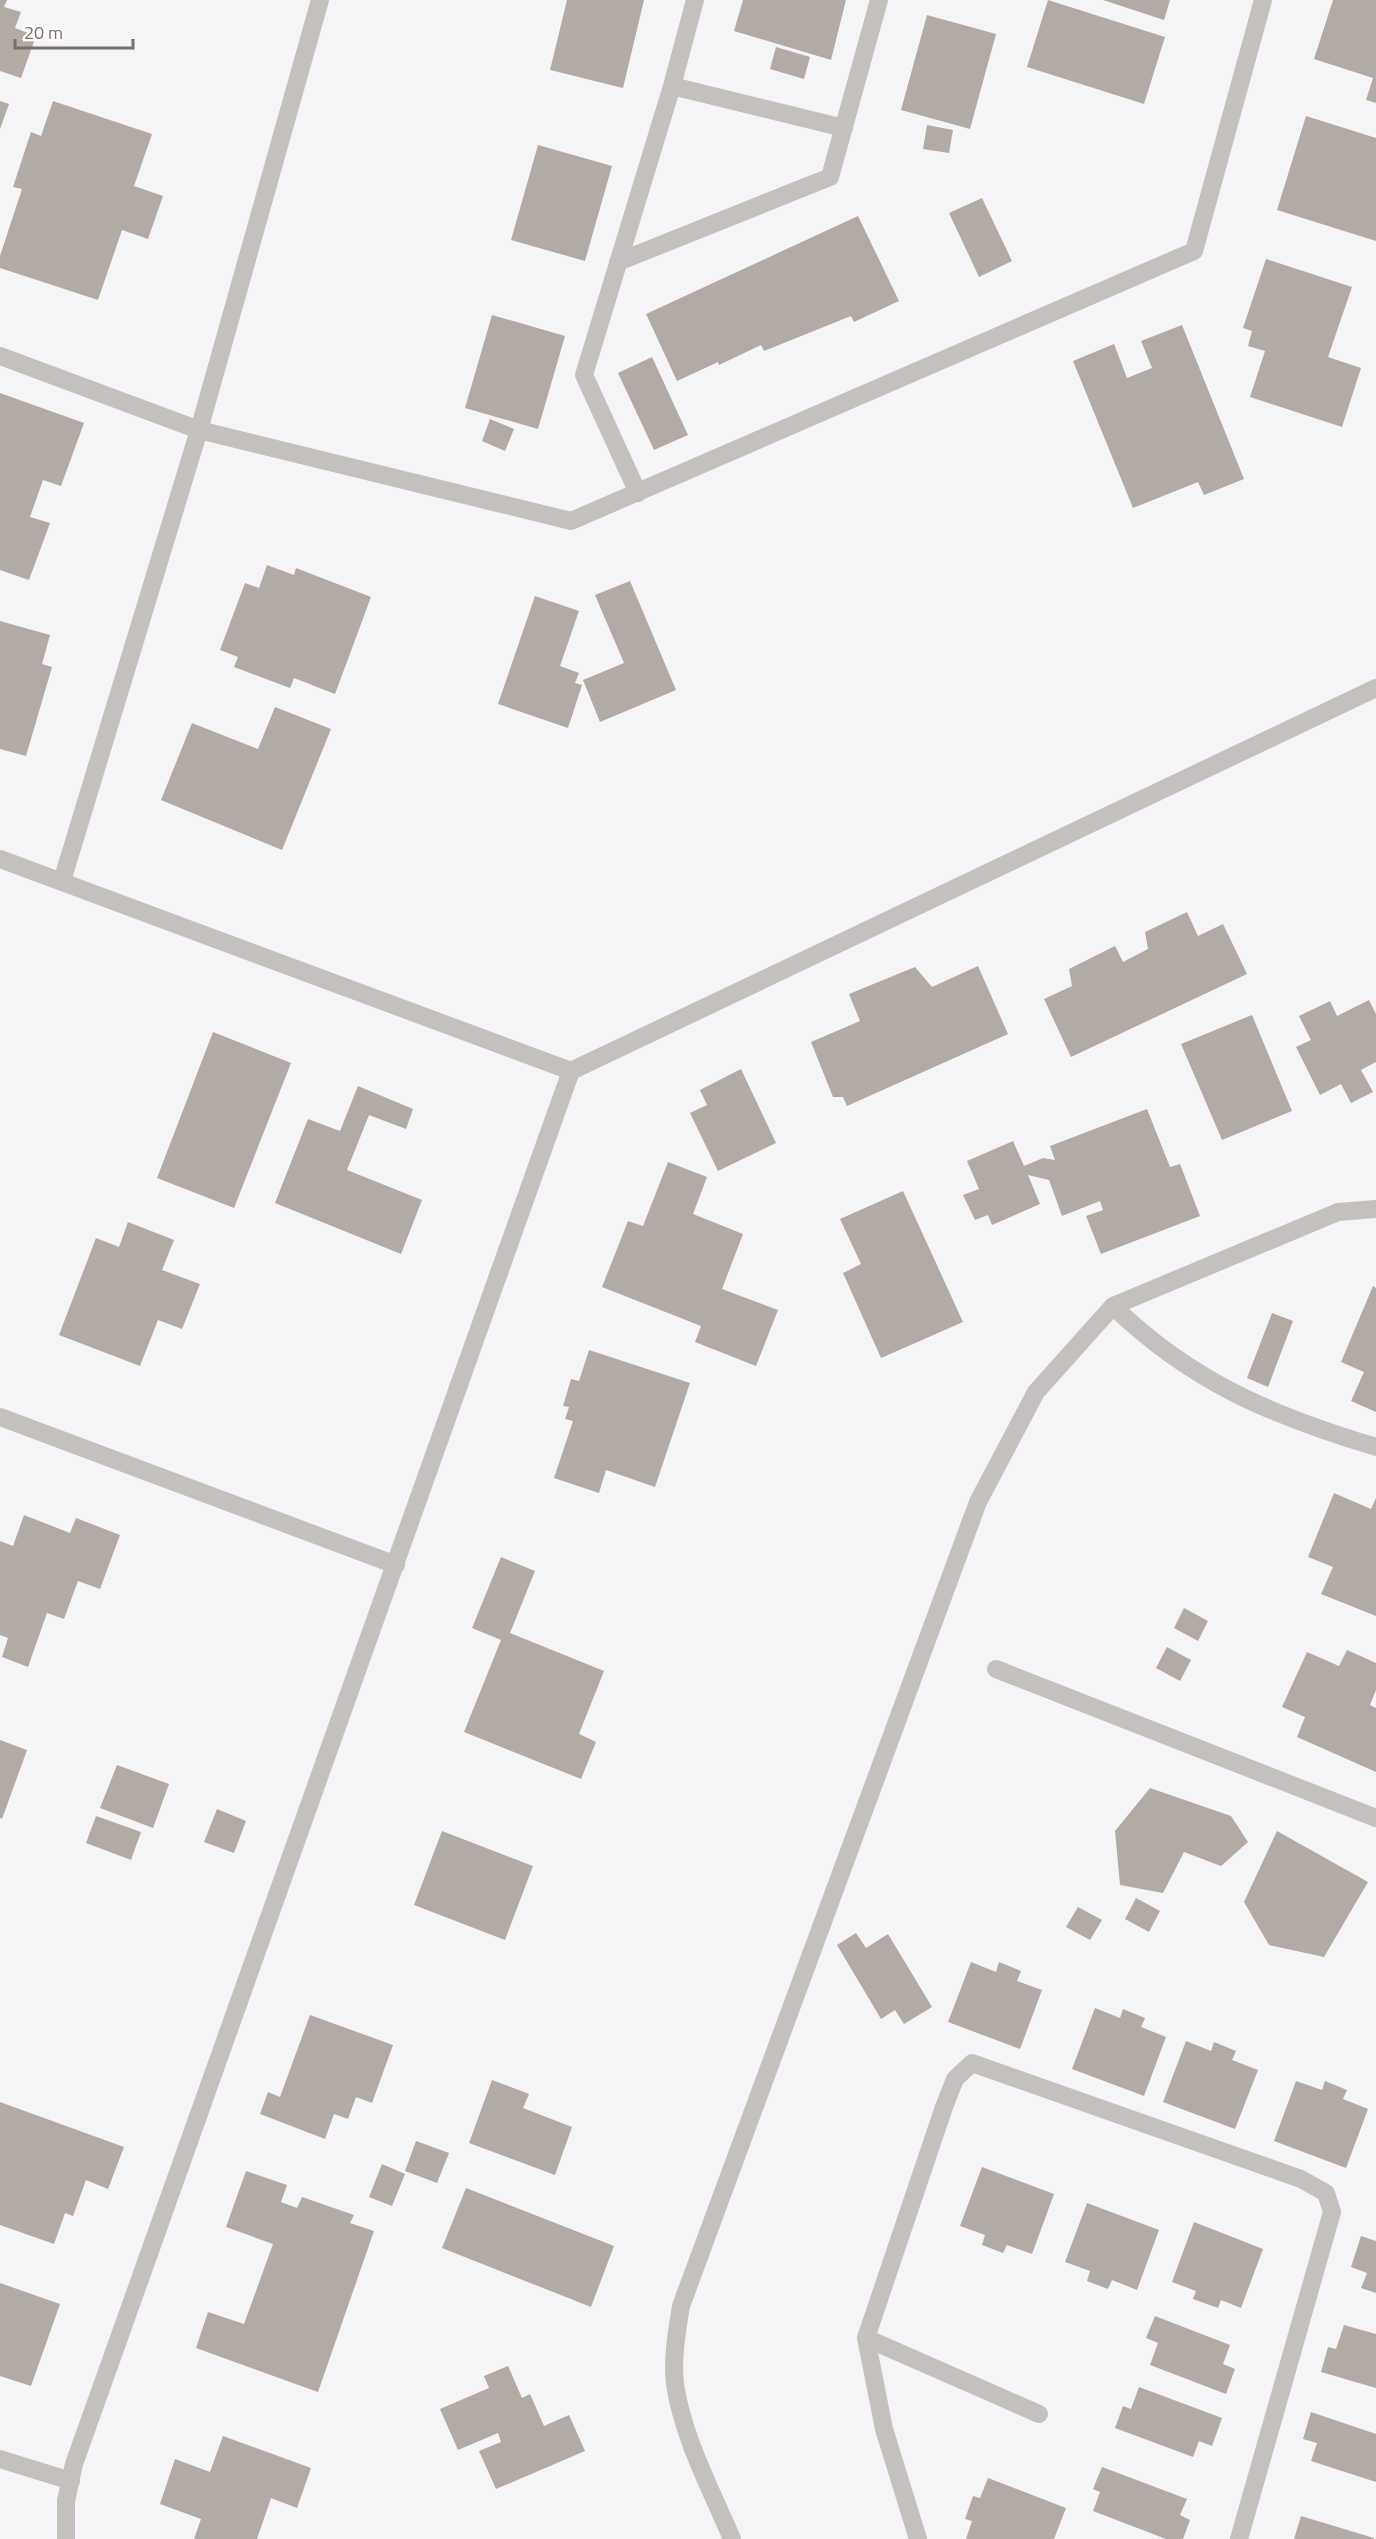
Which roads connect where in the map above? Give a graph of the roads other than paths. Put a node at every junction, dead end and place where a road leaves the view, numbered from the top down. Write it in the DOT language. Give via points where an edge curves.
graph roads {
  1 [pos="320,0"];
  2 [pos="695,0"];
  3 [pos="879,0"];
  4 [pos="1263,0"];
  5 [pos="672,86"];
  6 [pos="844,128"];
  7 [pos="618,262"];
  8 [pos="0,356"];
  9 [pos="199,430"];
  10 [pos="638,493"];
  11 [pos="1376,688"];
  12 [pos="0,859"];
  13 [pos="62,881"];
  14 [pos="571,1071"];
  15 [pos="1376,1209"];
  16 [pos="1113,1306"];
  17 [pos="0,1417"];
  18 [pos="1376,1447"];
  19 [pos="396,1565"];
  20 [pos="996,1669"];
  21 [pos="1376,1818"];
  22 [pos="866,2338"];
  23 [pos="1039,2414"];
  24 [pos="0,2459"];
  25 [pos="71,2481"];
  26 [pos="66,2539"];
  27 [pos="732,2539"];
  28 [pos="918,2539"];
  29 [pos="1239,2539"];
  1 -- 9 [label="lane"];
  2 -- 5 [label="lane"];
  3 -- 6 [label="lane"];
  4 -- 10 [label="lane" via="1194,251"];
  5 -- 6 [label="lane"];
  5 -- 7 [label="lane"];
  6 -- 7 [label="lane" via="830,177"];
  7 -- 10 [label="lane" via="584,375"];
  8 -- 9 [label="lane"];
  9 -- 10 [label="lane" via="571,521"];
  9 -- 13 [label="lane"];
  11 -- 14 [label="lane"];
  12 -- 13 [label="lane"];
  13 -- 14 [label="lane"];
  14 -- 19 [label="lane"];
  15 -- 16 [label="lane" via="1338,1212"];
  16 -- 18 [label="lane" via="1173,1359 1241,1398"];
  16 -- 27 [label="lane" via="1036,1392 978,1502 688,2283 675,2344 675,2382 683,2424"];
  17 -- 19 [label="lane"];
  19 -- 25 [label="lane"];
  20 -- 21 [label="lane"];
  22 -- 23 [label="lane"];
  22 -- 28 [label="lane" via="884,2429"];
  22 -- 29 [label="lane" via="944,2107 955,2079 972,2062 1301,2179 1326,2193 1332,2212"];
  24 -- 25 [label="lane"];
  25 -- 26 [label="lane" via="66,2501"];
}
